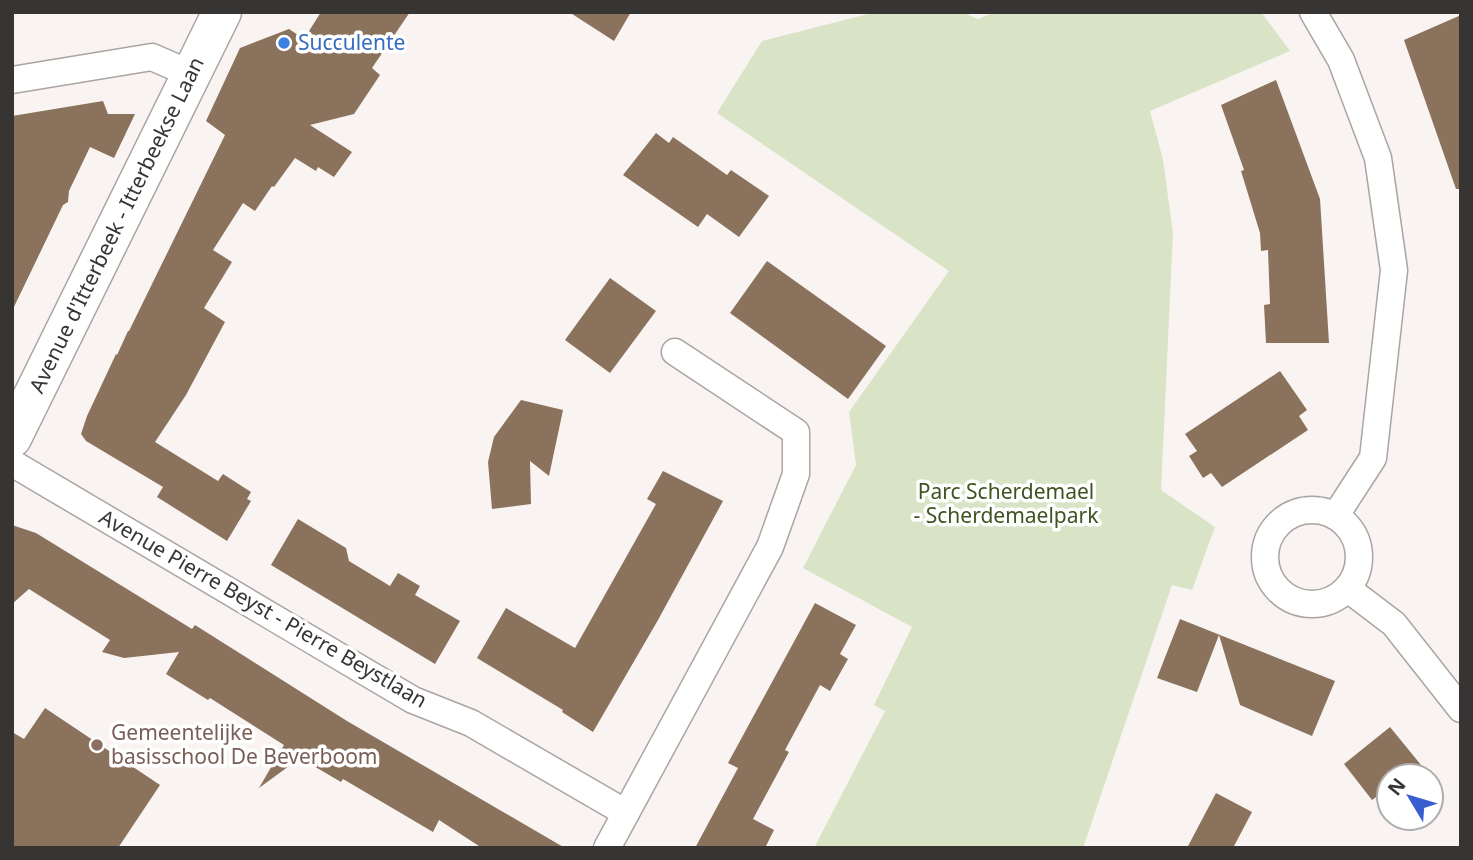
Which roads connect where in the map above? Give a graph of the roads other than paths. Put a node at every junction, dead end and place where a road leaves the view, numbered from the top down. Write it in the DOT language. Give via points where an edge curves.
graph roads {
  1 [pos="222,12"];
  2 [pos="1313,12"];
  3 [pos="191,74"];
  4 [pos="12,80"];
  5 [pos="675,352"];
  6 [pos="12,438"];
  7 [pos="12,463"];
  8 [pos="1336,515"];
  9 [pos="1348,589"];
  10 [pos="1461,709"];
  11 [pos="626,813"];
  12 [pos="607,848"];
  1 -- 3 [label="street, Avenue d'Itterbeek - Itterbeekse Laan"];
  2 -- 8 [label="street" via="1340,60 1378,158 1394,270 1373,458"];
  3 -- 4 [label="street" via="152,57"];
  3 -- 6 [label="street, Avenue d'Itterbeek - Itterbeekse Laan"];
  5 -- 11 [label="street" via="796,432 796,474 770,547"];
  7 -- 11 [label="street, Avenue Pierre Beyst - Pierre Beystlaan" via="413,700 471,723"];
  8 -- 9 [label="street" via="1352,530 1360,549 1358,570"];
  8 -- 9 [label="street" via="1311,509 1287,516 1269,535 1264,560 1274,586 1297,603 1324,603"];
  9 -- 10 [label="street" via="1394,624"];
  11 -- 12 [label="street"];
}
